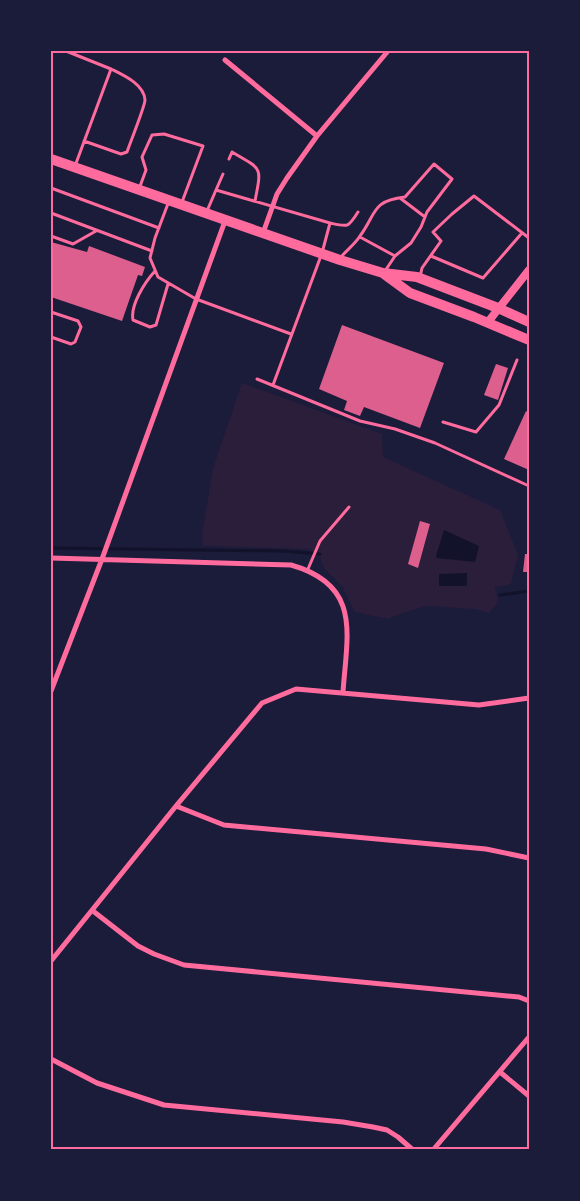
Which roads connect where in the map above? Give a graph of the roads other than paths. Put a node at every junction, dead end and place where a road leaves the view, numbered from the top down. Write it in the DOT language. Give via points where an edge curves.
graph roads {
  1 [pos="66,51"];
  2 [pos="388,51"];
  3 [pos="225,60"];
  4 [pos="110,69"];
  5 [pos="317,136"];
  6 [pos="84,141"];
  7 [pos="51,159"];
  8 [pos="229,160"];
  9 [pos="75,167"];
  10 [pos="223,174"];
  11 [pos="51,188"];
  12 [pos="138,190"];
  13 [pos="216,190"];
  14 [pos="400,198"];
  15 [pos="256,200"];
  16 [pos="169,201"];
  17 [pos="181,205"];
  18 [pos="272,205"];
  19 [pos="358,212"];
  20 [pos="51,213"];
  21 [pos="206,214"];
  22 [pos="425,217"];
  23 [pos="225,221"];
  24 [pos="330,223"];
  25 [pos="159,228"];
  26 [pos="96,231"];
  27 [pos="522,233"];
  28 [pos="263,234"];
  29 [pos="51,236"];
  30 [pos="360,237"];
  31 [pos="529,238"];
  32 [pos="152,251"];
  33 [pos="322,254"];
  34 [pos="395,256"];
  35 [pos="430,256"];
  36 [pos="340,260"];
  37 [pos="155,270"];
  38 [pos="529,270"];
  39 [pos="383,273"];
  40 [pos="419,278"];
  41 [pos="168,284"];
  42 [pos="196,299"];
  43 [pos="498,308"];
  44 [pos="51,312"];
  45 [pos="488,322"];
  46 [pos="529,322"];
  47 [pos="291,334"];
  48 [pos="51,337"];
  49 [pos="529,340"];
  50 [pos="517,360"];
  51 [pos="257,379"];
  52 [pos="273,385"];
  53 [pos="443,422"];
  54 [pos="529,486"];
  55 [pos="349,507"];
  56 [pos="51,558"];
  57 [pos="102,559"];
  58 [pos="308,570"];
  59 [pos="51,691"];
  60 [pos="343,692"];
  61 [pos="529,698"];
  62 [pos="176,806"];
  63 [pos="529,858"];
  64 [pos="93,911"];
  65 [pos="51,961"];
  66 [pos="529,1001"];
  67 [pos="529,1037"];
  68 [pos="51,1059"];
  69 [pos="500,1072"];
  70 [pos="529,1096"];
  71 [pos="413,1150"];
  72 [pos="433,1150"];
  1 -- 4 [label="lane"];
  2 -- 5 [label="street"];
  3 -- 5 [label="street"];
  4 -- 6 [label="lane"];
  4 -- 6 [label="lane" via="134,82 142,90 145,100 127,152 121,154"];
  5 -- 18 [label="street"];
  6 -- 9 [label="lane"];
  7 -- 9 [label="main road"];
  8 -- 15 [label="lane" via="232,152 256,167 260,174"];
  9 -- 12 [label="main road"];
  10 -- 13 [label="lane"];
  11 -- 25 [label="lane"];
  12 -- 16 [label="main road"];
  12 -- 17 [label="lane" via="146,170 142,157 152,135 164,134 203,146"];
  13 -- 15 [label="lane"];
  13 -- 21 [label="lane"];
  14 -- 22 [label="lane"];
  14 -- 22 [label="lane" via="405,197 434,164 452,179"];
  14 -- 30 [label="lane" via="392,198 376,207"];
  15 -- 18 [label="lane"];
  16 -- 17 [label="main road"];
  16 -- 25 [label="lane"];
  17 -- 21 [label="main road"];
  18 -- 24 [label="lane"];
  18 -- 28 [label="street"];
  19 -- 24 [label="lane" via="350,225"];
  20 -- 26 [label="lane"];
  21 -- 23 [label="main road"];
  22 -- 34 [label="lane" via="411,244"];
  23 -- 28 [label="main road"];
  23 -- 42 [label="street"];
  24 -- 33 [label="lane"];
  25 -- 32 [label="lane"];
  26 -- 29 [label="lane" via="73,244"];
  26 -- 32 [label="lane"];
  27 -- 31 [label="lane"];
  27 -- 35 [label="lane" via="483,278"];
  27 -- 35 [label="lane" via="474,196 434,232 441,241"];
  28 -- 33 [label="main road"];
  30 -- 34 [label="lane"];
  30 -- 36 [label="lane"];
  32 -- 37 [label="lane" via="150,258"];
  33 -- 36 [label="main road"];
  33 -- 47 [label="lane"];
  34 -- 39 [label="lane"];
  35 -- 40 [label="lane"];
  36 -- 39 [label="main road"];
  37 -- 41 [label="lane" via="158,277"];
  37 -- 41 [label="lane" via="145,282 132,313 133,320 150,327 156,325"];
  38 -- 43 [label="street"];
  39 -- 40 [label="main road"];
  39 -- 45 [label="main road" via="410,293"];
  40 -- 43 [label="main road"];
  41 -- 42 [label="lane"];
  42 -- 47 [label="lane"];
  42 -- 57 [label="street"];
  43 -- 45 [label="street"];
  43 -- 46 [label="main road"];
  44 -- 48 [label="lane" via="78,322 81,327 71,344"];
  45 -- 49 [label="main road"];
  47 -- 52 [label="lane"];
  50 -- 53 [label="lane" via="499,405 476,432"];
  51 -- 52 [label="lane"];
  52 -- 54 [label="lane" via="360,421 435,443"];
  55 -- 58 [label="lane" via="320,541"];
  56 -- 57 [label="street"];
  57 -- 58 [label="street" via="291,565"];
  57 -- 59 [label="street"];
  58 -- 60 [label="street" via="333,587 343,605 348,624"];
  60 -- 61 [label="street" via="479,705"];
  60 -- 62 [label="street" via="296,689 262,703"];
  62 -- 63 [label="street" via="224,825 486,850"];
  62 -- 64 [label="street"];
  64 -- 65 [label="street"];
  64 -- 66 [label="street" via="138,946 184,965 519,997"];
  67 -- 69 [label="street"];
  68 -- 71 [label="street" via="97,1083 164,1105 373,1127 387,1130"];
  69 -- 70 [label="street"];
  69 -- 72 [label="street"];
}
